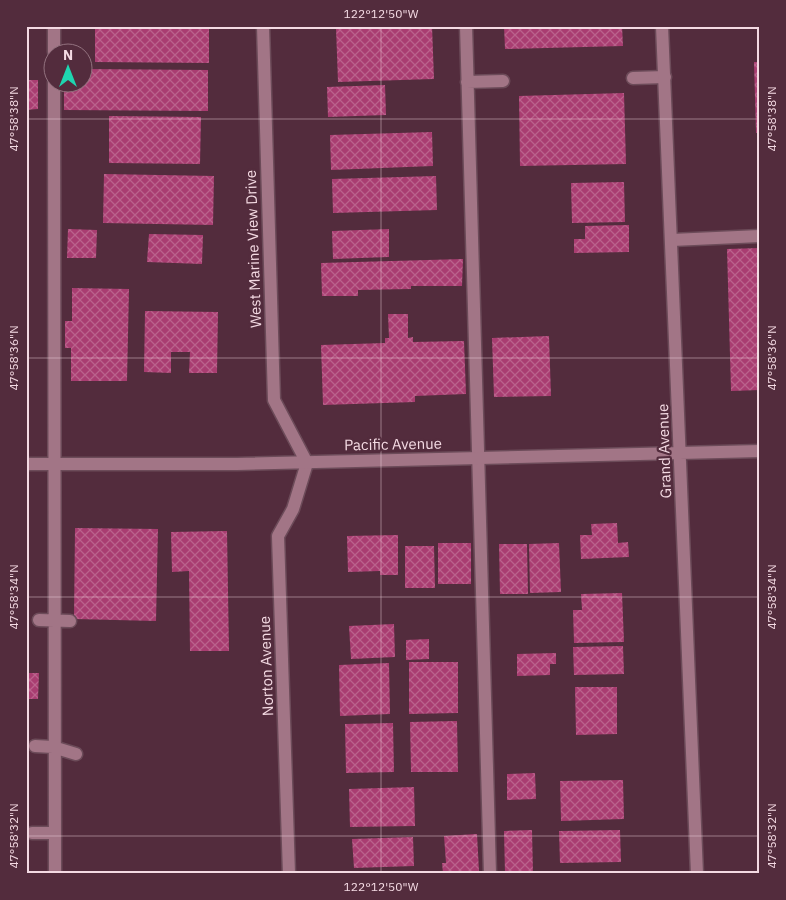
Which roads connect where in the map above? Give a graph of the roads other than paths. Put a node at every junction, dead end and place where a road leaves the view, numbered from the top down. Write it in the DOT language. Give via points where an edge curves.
graph roads {
  1 [pos="54,26"];
  2 [pos="263,26"];
  3 [pos="466,26"];
  4 [pos="662,26"];
  5 [pos="54,42"];
  6 [pos="665,77"];
  7 [pos="633,78"];
  8 [pos="503,81"];
  9 [pos="467,82"];
  10 [pos="54,92"];
  11 [pos="760,236"];
  12 [pos="672,240"];
  13 [pos="760,451"];
  14 [pos="680,453"];
  15 [pos="478,458"];
  16 [pos="306,463"];
  17 [pos="26,464"];
  18 [pos="55,464"];
  19 [pos="39,620"];
  20 [pos="54,620"];
  21 [pos="70,621"];
  22 [pos="35,746"];
  23 [pos="53,748"];
  24 [pos="76,754"];
  25 [pos="32,833"];
  26 [pos="54,833"];
  27 [pos="55,874"];
  28 [pos="289,874"];
  29 [pos="490,874"];
  30 [pos="697,874"];
  1 -- 5 [label="street"];
  2 -- 16 [label="street, West Marine View Drive" via="274,400"];
  3 -- 9 [label="street"];
  4 -- 6 [label="street, Grand Avenue"];
  6 -- 7 [label="street"];
  6 -- 12 [label="street, Grand Avenue"];
  8 -- 9 [label="street"];
  9 -- 15 [label="street"];
  10 -- 18 [label="street"];
  11 -- 12 [label="street"];
  12 -- 14 [label="street, Grand Avenue"];
  13 -- 14 [label="street, Pacific Avenue"];
  14 -- 15 [label="street, Pacific Avenue"];
  14 -- 30 [label="street, Grand Avenue"];
  15 -- 16 [label="street, Pacific Avenue"];
  15 -- 29 [label="street"];
  16 -- 18 [label="street, Pacific Avenue"];
  16 -- 28 [label="street, Norton Avenue" via="293,509 278,536"];
  17 -- 18 [label="street, Pacific Avenue"];
  18 -- 20 [label="street"];
  19 -- 20 [label="street"];
  20 -- 21 [label="street"];
  20 -- 23 [label="street"];
  22 -- 23 [label="street"];
  23 -- 24 [label="street"];
  23 -- 26 [label="street"];
  25 -- 26 [label="street"];
  26 -- 27 [label="street"];
}
